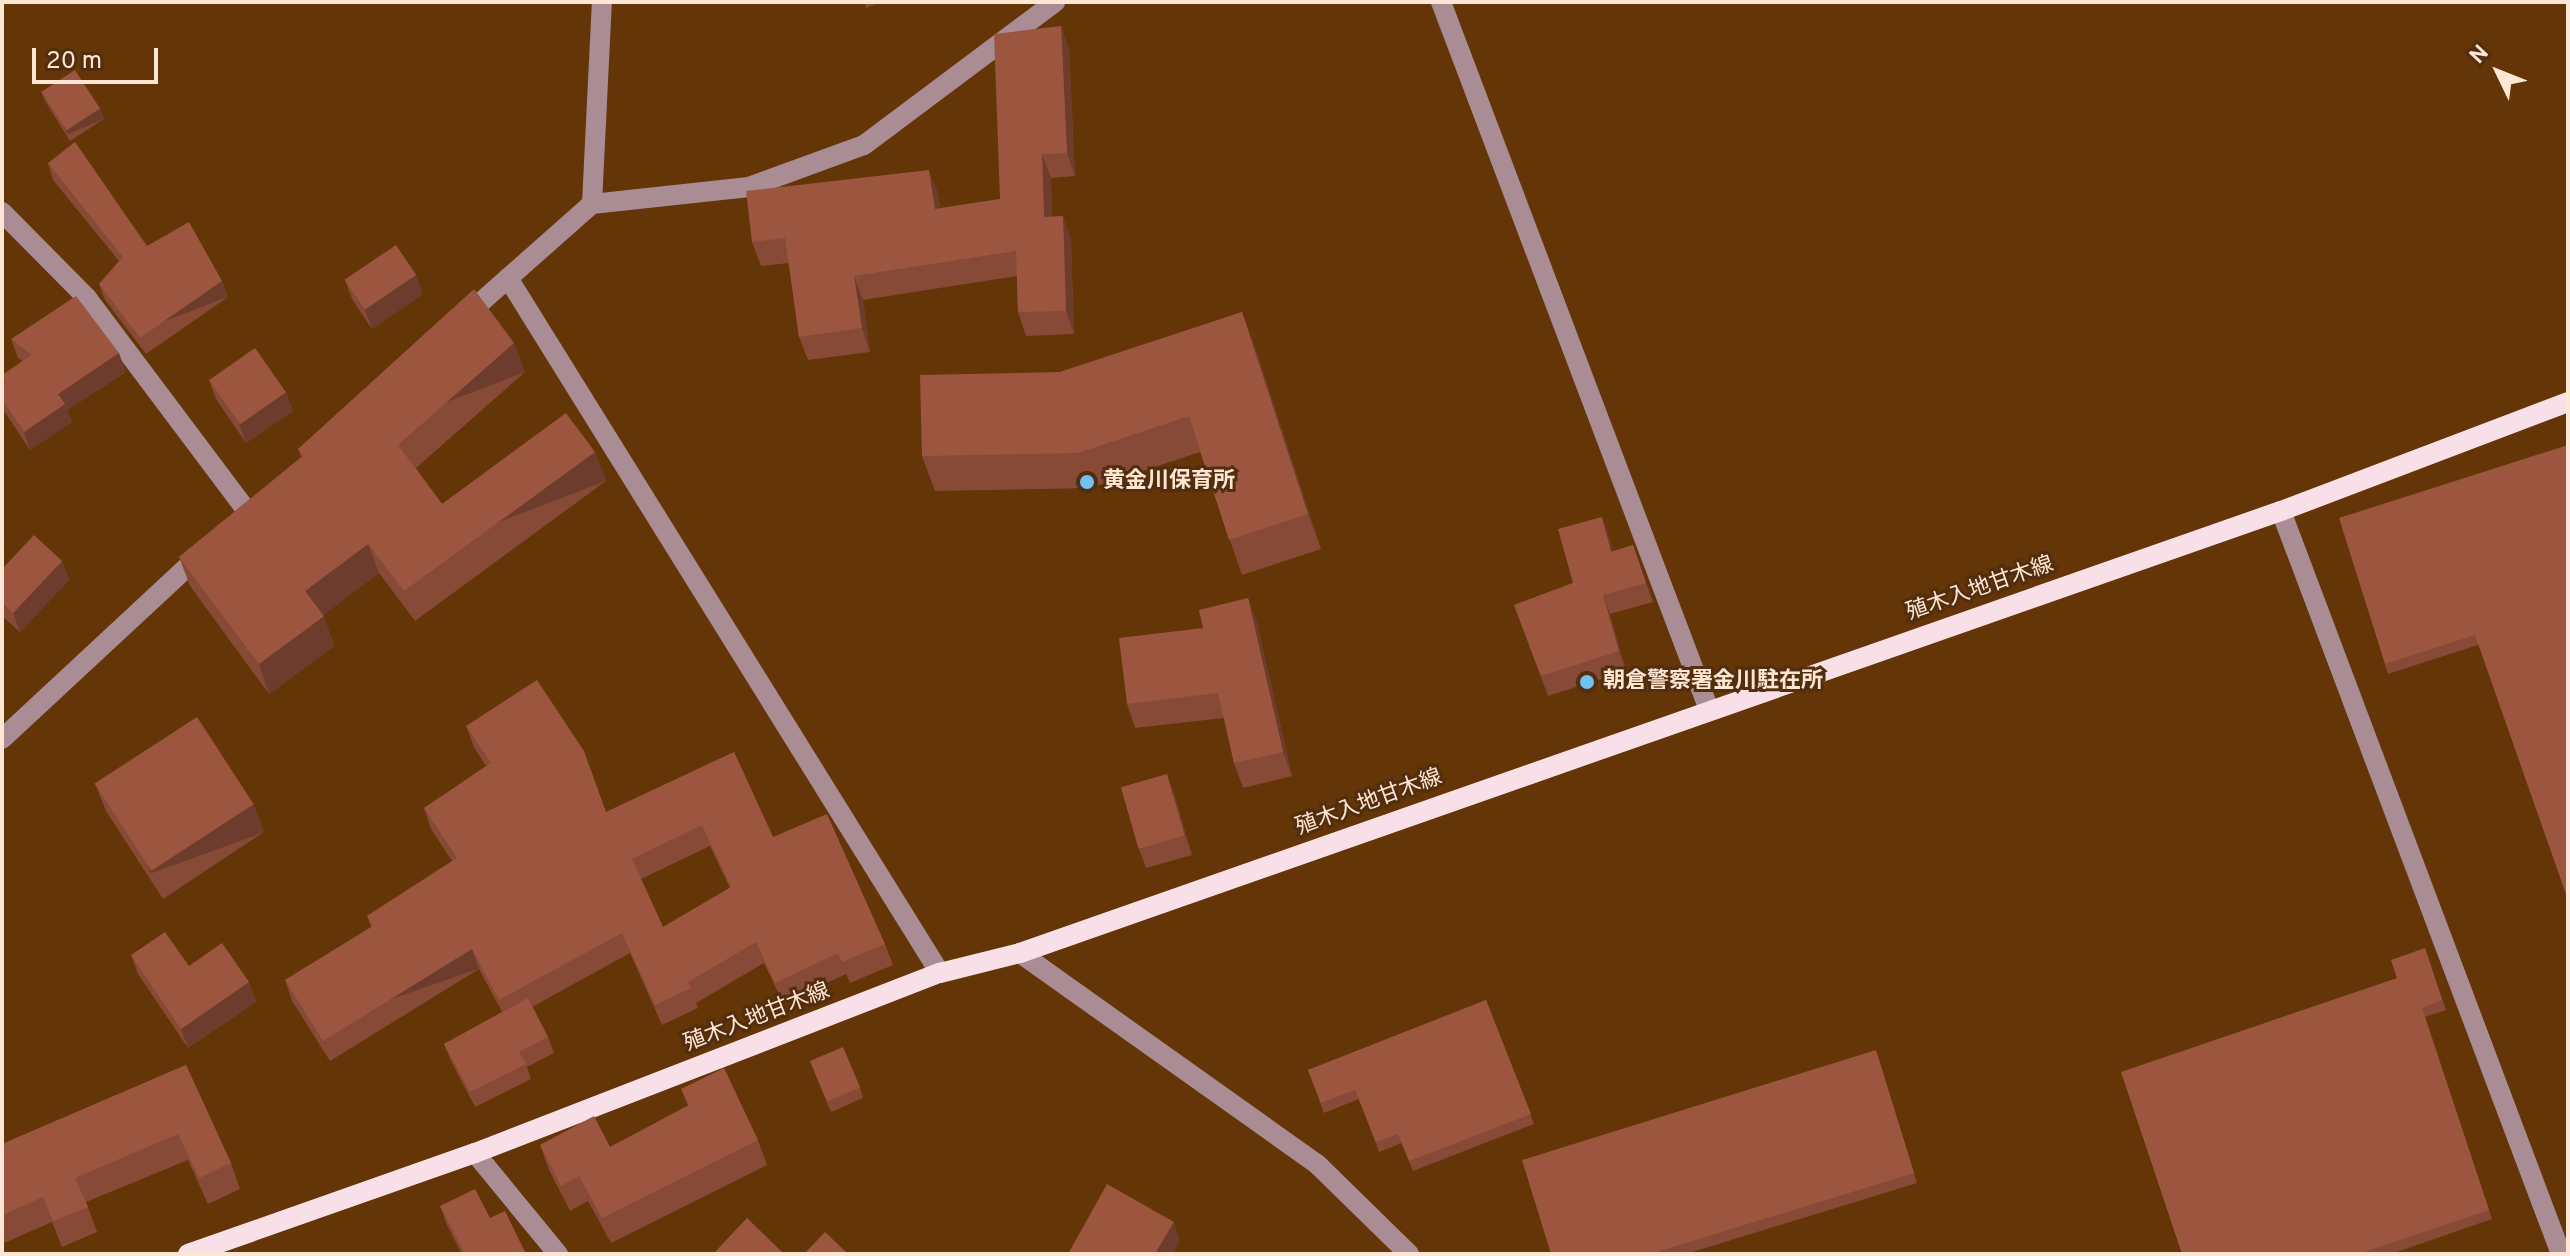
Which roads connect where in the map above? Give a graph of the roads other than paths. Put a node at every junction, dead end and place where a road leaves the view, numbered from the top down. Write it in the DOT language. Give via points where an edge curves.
graph roads {
  1 [pos="602,2"];
  2 [pos="1055,2"];
  3 [pos="1441,2"];
  4 [pos="592,204"];
  5 [pos="2,212"];
  6 [pos="508,278"];
  7 [pos="449,331"];
  8 [pos="2568,402"];
  9 [pos="2281,511"];
  10 [pos="1708,707"];
  11 [pos="2,739"];
  12 [pos="1020,953"];
  13 [pos="940,973"];
  14 [pos="475,1153"];
  15 [pos="188,1254"];
  16 [pos="558,1254"];
  17 [pos="1409,1254"];
  18 [pos="2561,1254"];
  1 -- 4 [label="street"];
  2 -- 4 [label="street" via="864,145 749,187"];
  3 -- 10 [label="street"];
  4 -- 6 [label="street"];
  5 -- 11 [label="street" via="87,298 242,517"];
  6 -- 7 [label="street"];
  6 -- 13 [label="street"];
  8 -- 9 [label="main road, 殖木入地甘木線"];
  9 -- 10 [label="main road, 殖木入地甘木線"];
  9 -- 18 [label="street"];
  10 -- 12 [label="main road, 殖木入地甘木線"];
  12 -- 13 [label="main road, 殖木入地甘木線"];
  12 -- 17 [label="street" via="1317,1164"];
  13 -- 14 [label="main road, 殖木入地甘木線"];
  14 -- 15 [label="main road, 殖木入地甘木線"];
  14 -- 16 [label="street"];
}
